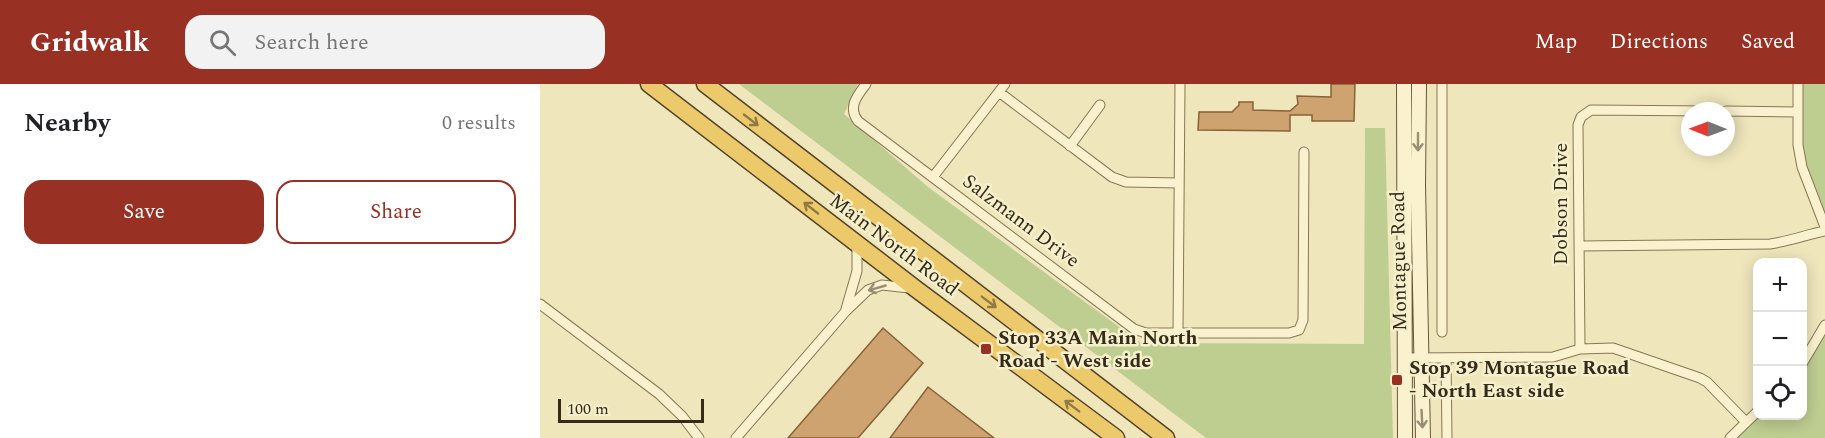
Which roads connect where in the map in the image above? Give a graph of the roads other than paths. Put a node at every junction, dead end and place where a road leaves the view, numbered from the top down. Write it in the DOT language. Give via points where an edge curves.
graph roads {
  1 [pos="649,84"];
  2 [pos="705,84"];
  3 [pos="866,84"];
  4 [pos="1180,84"];
  5 [pos="1398,84"];
  6 [pos="1404,84"];
  7 [pos="1419,84"];
  8 [pos="1442,84"];
  9 [pos="1798,84"];
  10 [pos="1002,88"];
  11 [pos="1100,105"];
  12 [pos="1404,107"];
  13 [pos="1681,111"];
  14 [pos="1735,111"];
  15 [pos="1798,112"];
  16 [pos="1070,146"];
  17 [pos="1304,152"];
  18 [pos="933,177"];
  19 [pos="1179,183"];
  20 [pos="1825,229"];
  21 [pos="857,244"];
  22 [pos="1579,246"];
  23 [pos="916,289"];
  24 [pos="540,304"];
  25 [pos="846,311"];
  26 [pos="1825,325"];
  27 [pos="1442,332"];
  28 [pos="1178,333"];
  29 [pos="1580,348"];
  30 [pos="1807,357"];
  31 [pos="1405,358"];
  32 [pos="1420,358"];
  33 [pos="1446,358"];
  34 [pos="1753,416"];
  35 [pos="1746,422"];
  36 [pos="699,438"];
  37 [pos="736,438"];
  38 [pos="1116,438"];
  39 [pos="1166,438"];
  40 [pos="1405,438"];
  41 [pos="1423,438"];
  42 [pos="1447,438"];
  43 [pos="1730,438"];
  21 -- 1 [label="highway, Main North Road, one-way"];
  2 -- 39 [label="highway, Main North Road, one-way"];
  3 -- 18 [label="street, Salzmann Drive" via="853,102 858,121"];
  4 -- 19 [label="street"];
  5 -- 12 [label="main road"];
  6 -- 12 [label="main road, Montague Road"];
  7 -- 32 [label="main road, Montague Road, one-way"];
  8 -- 27 [label="street"];
  9 -- 15 [label="street"];
  10 -- 16 [label="street"];
  10 -- 18 [label="street"];
  11 -- 16 [label="street"];
  12 -- 31 [label="main road, Montague Road"];
  13 -- 22 [label="street, Dobson Drive" via="1592,110 1581,117"];
  14 -- 15 [label="street"];
  15 -- 20 [label="street" via="1802,167"];
  16 -- 19 [label="street" via="1119,180"];
  17 -- 28 [label="street, Salzmann Drive" via="1303,320 1299,330"];
  18 -- 28 [label="street, Salzmann Drive" via="1137,331"];
  19 -- 28 [label="street"];
  20 -- 22 [label="street" via="1770,244"];
  21 -- 23 [label="highway, Main North Road"];
  21 -- 25 [label="street" via="857,271"];
  22 -- 29 [label="street, Dobson Drive"];
  23 -- 25 [label="street, one-way" via="874,287"];
  38 -- 23 [label="highway, Main North Road, one-way"];
  24 -- 36 [label="street" via="658,394"];
  25 -- 37 [label="street"];
  26 -- 30 [label="street"];
  29 -- 33 [label="street" via="1553,357"];
  29 -- 35 [label="street" via="1613,348 1700,378"];
  31 -- 32 [label="street"];
  31 -- 40 [label="main road, Montague Road"];
  32 -- 33 [label="street"];
  32 -- 41 [label="main road, Montague Road, one-way"];
  33 -- 42 [label="street"];
  34 -- 35 [label="street"];
  35 -- 43 [label="street"];
}
